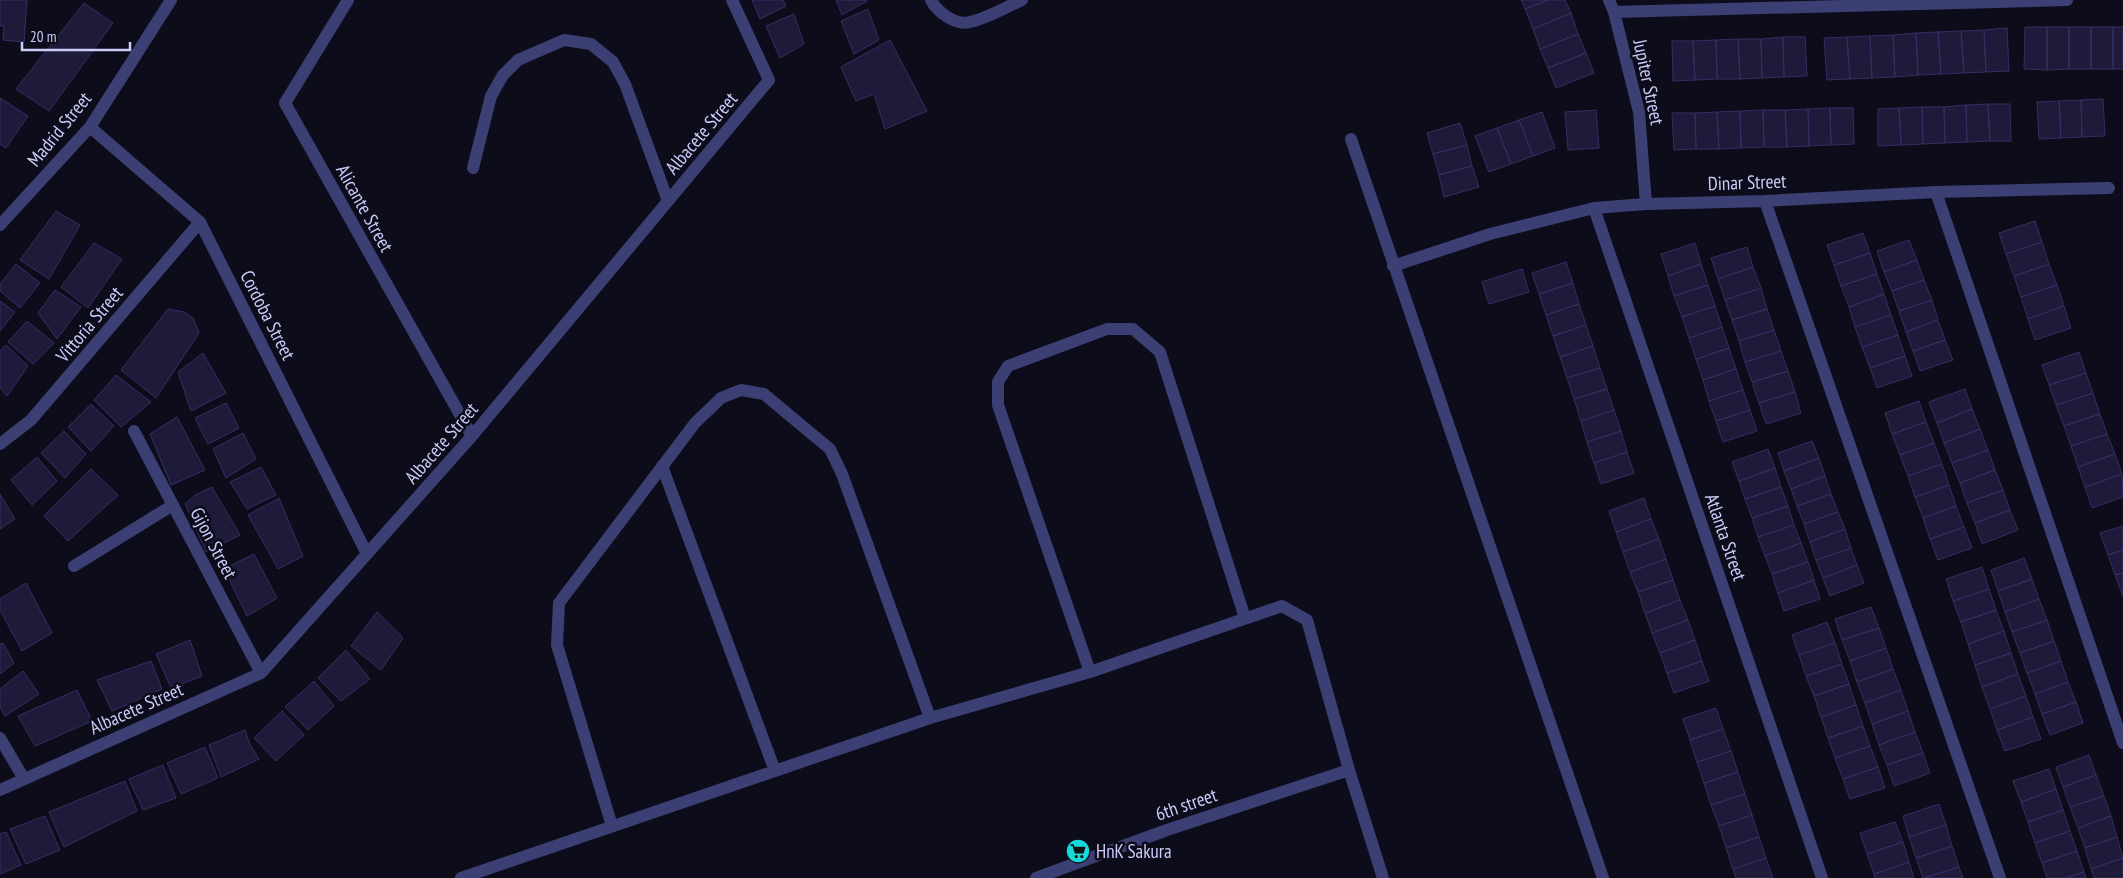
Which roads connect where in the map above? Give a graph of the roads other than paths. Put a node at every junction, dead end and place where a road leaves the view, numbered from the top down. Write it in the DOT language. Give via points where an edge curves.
graph roads {
  1 [pos="171,0"];
  2 [pos="348,0"];
  3 [pos="732,0"];
  4 [pos="931,0"];
  5 [pos="1022,0"];
  6 [pos="1608,0"];
  7 [pos="2067,0"];
  8 [pos="1614,12"];
  9 [pos="90,127"];
  10 [pos="1351,139"];
  11 [pos="473,168"];
  12 [pos="2109,188"];
  13 [pos="1936,192"];
  14 [pos="668,201"];
  15 [pos="1765,201"];
  16 [pos="1646,204"];
  17 [pos="1594,208"];
  18 [pos="200,222"];
  19 [pos="0,225"];
  20 [pos="1393,266"];
  21 [pos="134,431"];
  22 [pos="472,436"];
  23 [pos="0,444"];
  24 [pos="662,466"];
  25 [pos="173,505"];
  26 [pos="367,554"];
  27 [pos="74,566"];
  28 [pos="1245,618"];
  29 [pos="261,672"];
  30 [pos="1090,672"];
  31 [pos="930,718"];
  32 [pos="0,738"];
  33 [pos="2123,743"];
  34 [pos="1349,770"];
  35 [pos="775,771"];
  36 [pos="24,779"];
  37 [pos="0,790"];
  38 [pos="612,826"];
  39 [pos="461,878"];
  40 [pos="1036,878"];
  41 [pos="1383,878"];
  42 [pos="1603,878"];
  43 [pos="1822,878"];
  44 [pos="2000,878"];
  1 -- 9 [label="street, Madrid Street"];
  2 -- 22 [label="street, Alicante Street" via="284,103"];
  3 -- 14 [label="street, Albacete Street" via="769,80"];
  4 -- 5 [label="street" via="936,9 969,23"];
  6 -- 8 [label="street, Jupiter Street"];
  7 -- 8 [label="street"];
  8 -- 16 [label="street, Jupiter Street" via="1639,112"];
  9 -- 18 [label="street, Cordoba Street"];
  9 -- 19 [label="street, Madrid Street"];
  10 -- 20 [label="street"];
  11 -- 14 [label="street" via="491,96 503,75 518,60 564,40 591,44 613,62 626,84"];
  12 -- 13 [label="street, Dinar Street"];
  13 -- 15 [label="street, Dinar Street"];
  13 -- 33 [label="street"];
  14 -- 22 [label="street, Albacete Street"];
  15 -- 16 [label="street, Dinar Street"];
  15 -- 44 [label="street"];
  16 -- 17 [label="street, Dinar Street"];
  17 -- 20 [label="street, Dinar Street" via="1490,234"];
  17 -- 43 [label="street, Atlanta Street"];
  18 -- 23 [label="street, Vittoria Street" via="31,420"];
  18 -- 26 [label="street, Cordoba Street"];
  20 -- 42 [label="street"];
  21 -- 25 [label="street, Gijon Street"];
  22 -- 26 [label="street, Albacete Street"];
  24 -- 31 [label="street" via="695,423 721,398 741,390 764,394 830,450 842,474"];
  24 -- 35 [label="street"];
  24 -- 38 [label="street" via="559,603 557,645"];
  25 -- 27 [label="street"];
  25 -- 29 [label="street, Gijon Street"];
  26 -- 29 [label="street, Albacete Street"];
  28 -- 30 [label="street"];
  28 -- 30 [label="street" via="1160,352 1133,329 1107,329 1008,366 998,382 998,405"];
  28 -- 34 [label="street" via="1282,606 1307,620"];
  29 -- 36 [label="street, Albacete Street"];
  30 -- 31 [label="street"];
  31 -- 35 [label="street"];
  32 -- 36 [label="street"];
  34 -- 40 [label="street, 6th street" via="1167,830"];
  34 -- 41 [label="street"];
  35 -- 38 [label="street"];
  36 -- 37 [label="street, Albacete Street"];
  38 -- 39 [label="street"];
}
